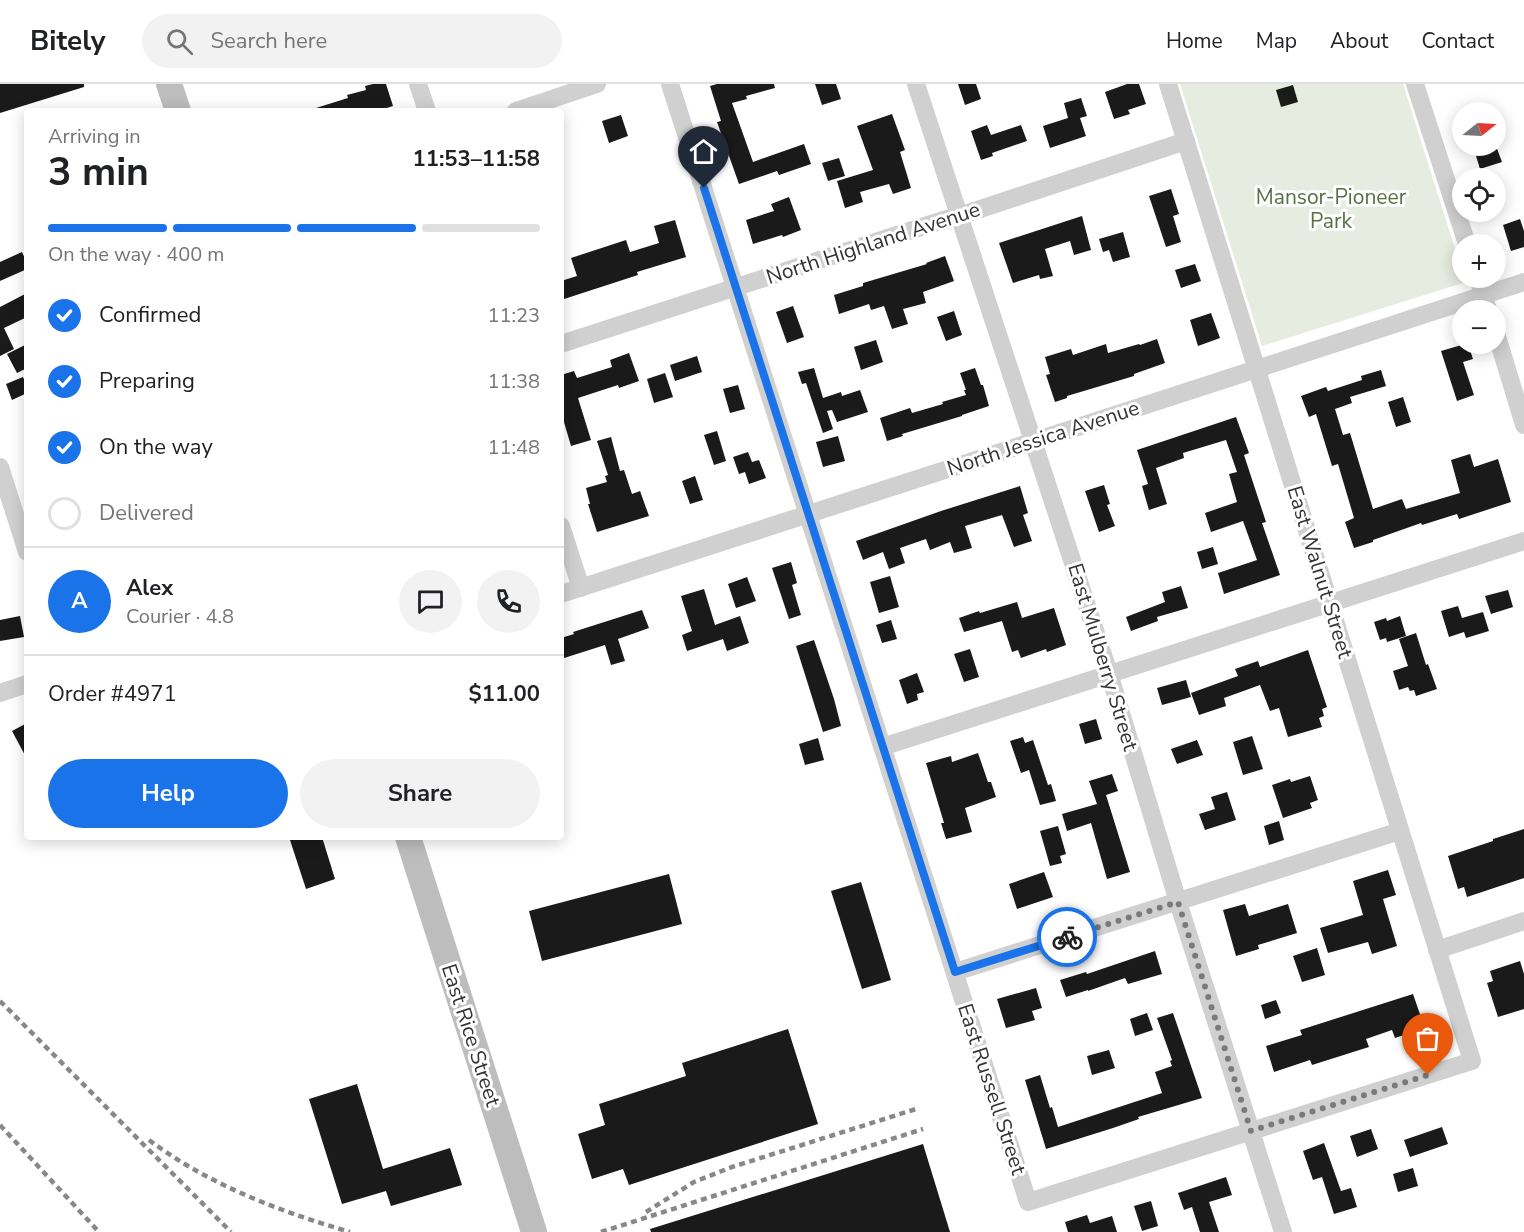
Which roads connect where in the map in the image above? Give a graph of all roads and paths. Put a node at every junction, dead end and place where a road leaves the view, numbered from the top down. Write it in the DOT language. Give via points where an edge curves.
graph roads {
  1 [pos="169,84"];
  2 [pos="418,84"];
  3 [pos="597,84"];
  4 [pos="670,84"];
  5 [pos="916,84"];
  6 [pos="1168,84"];
  7 [pos="1415,84"];
  8 [pos="177,108"];
  9 [pos="426,108"];
  10 [pos="525,108"];
  11 [pos="1186,141"];
  12 [pos="959,216"];
  13 [pos="1464,234"];
  14 [pos="1524,282"];
  15 [pos="736,287"];
  16 [pos="1491,300"];
  17 [pos="1452,313"];
  18 [pos="564,343"];
  19 [pos="1502,354"];
  20 [pos="1256,369"];
  21 [pos="1524,425"];
  22 [pos="1034,441"];
  23 [pos="0,467"];
  24 [pos="807,513"];
  25 [pos="564,535"];
  26 [pos="1524,541"];
  27 [pos="24,543"];
  28 [pos="581,588"];
  29 [pos="564,593"];
  30 [pos="1330,603"];
  31 [pos="1109,673"];
  32 [pos="24,685"];
  33 [pos="0,693"];
  34 [pos="882,747"];
  35 [pos="1400,831"];
  36 [pos="409,840"];
  37 [pos="1178,902"];
  38 [pos="1524,921"];
  39 [pos="1437,950"];
  40 [pos="955,972"];
  41 [pos="1251,1131"];
  42 [pos="534,1232"];
  43 [pos="1284,1232"];
  1 -- 8 [label="main road"];
  2 -- 9 [label="street"];
  3 -- 10 [label="street"];
  4 -- 15 [label="street, East Russell Street"];
  5 -- 12 [label="street, East Mulberry Street"];
  6 -- 11 [label="street, East Walnut Street"];
  7 -- 13 [label="street"];
  11 -- 12 [label="street, North Highland Avenue"];
  11 -- 20 [label="street, East Walnut Street"];
  12 -- 15 [label="street, North Highland Avenue"];
  12 -- 22 [label="street, East Mulberry Street"];
  14 -- 16 [label="street, North Jessica Avenue"];
  15 -- 18 [label="street, North Highland Avenue"];
  15 -- 24 [label="street, East Russell Street"];
  17 -- 20 [label="street, North Jessica Avenue"];
  19 -- 21 [label="street"];
  20 -- 22 [label="street, North Jessica Avenue"];
  20 -- 30 [label="street, East Walnut Street"];
  22 -- 24 [label="street, North Jessica Avenue"];
  22 -- 31 [label="street, East Mulberry Street"];
  23 -- 27 [label="street"];
  24 -- 28 [label="street, North Jessica Avenue"];
  24 -- 34 [label="street, East Russell Street"];
  25 -- 28 [label="street"];
  26 -- 30 [label="street"];
  28 -- 29 [label="street, North Jessica Avenue"];
  30 -- 31 [label="street"];
  30 -- 35 [label="street, East Walnut Street"];
  31 -- 34 [label="street"];
  31 -- 37 [label="street, East Mulberry Street"];
  32 -- 33 [label="street"];
  34 -- 40 [label="street, East Russell Street"];
  35 -- 37 [label="street"];
  35 -- 39 [label="street, East Walnut Street"];
  36 -- 42 [label="main road, East Rice Street"];
  37 -- 40 [label="street"];
  37 -- 41 [label="street, East Mulberry Street"];
  38 -- 39 [label="street"];
  39 -- 41 [label="street, East Walnut Street" via="1472,1061"];
  40 -- 41 [label="street, East Russell Street" via="1028,1202"];
  41 -- 43 [label="street, East Mulberry Street"];
}
